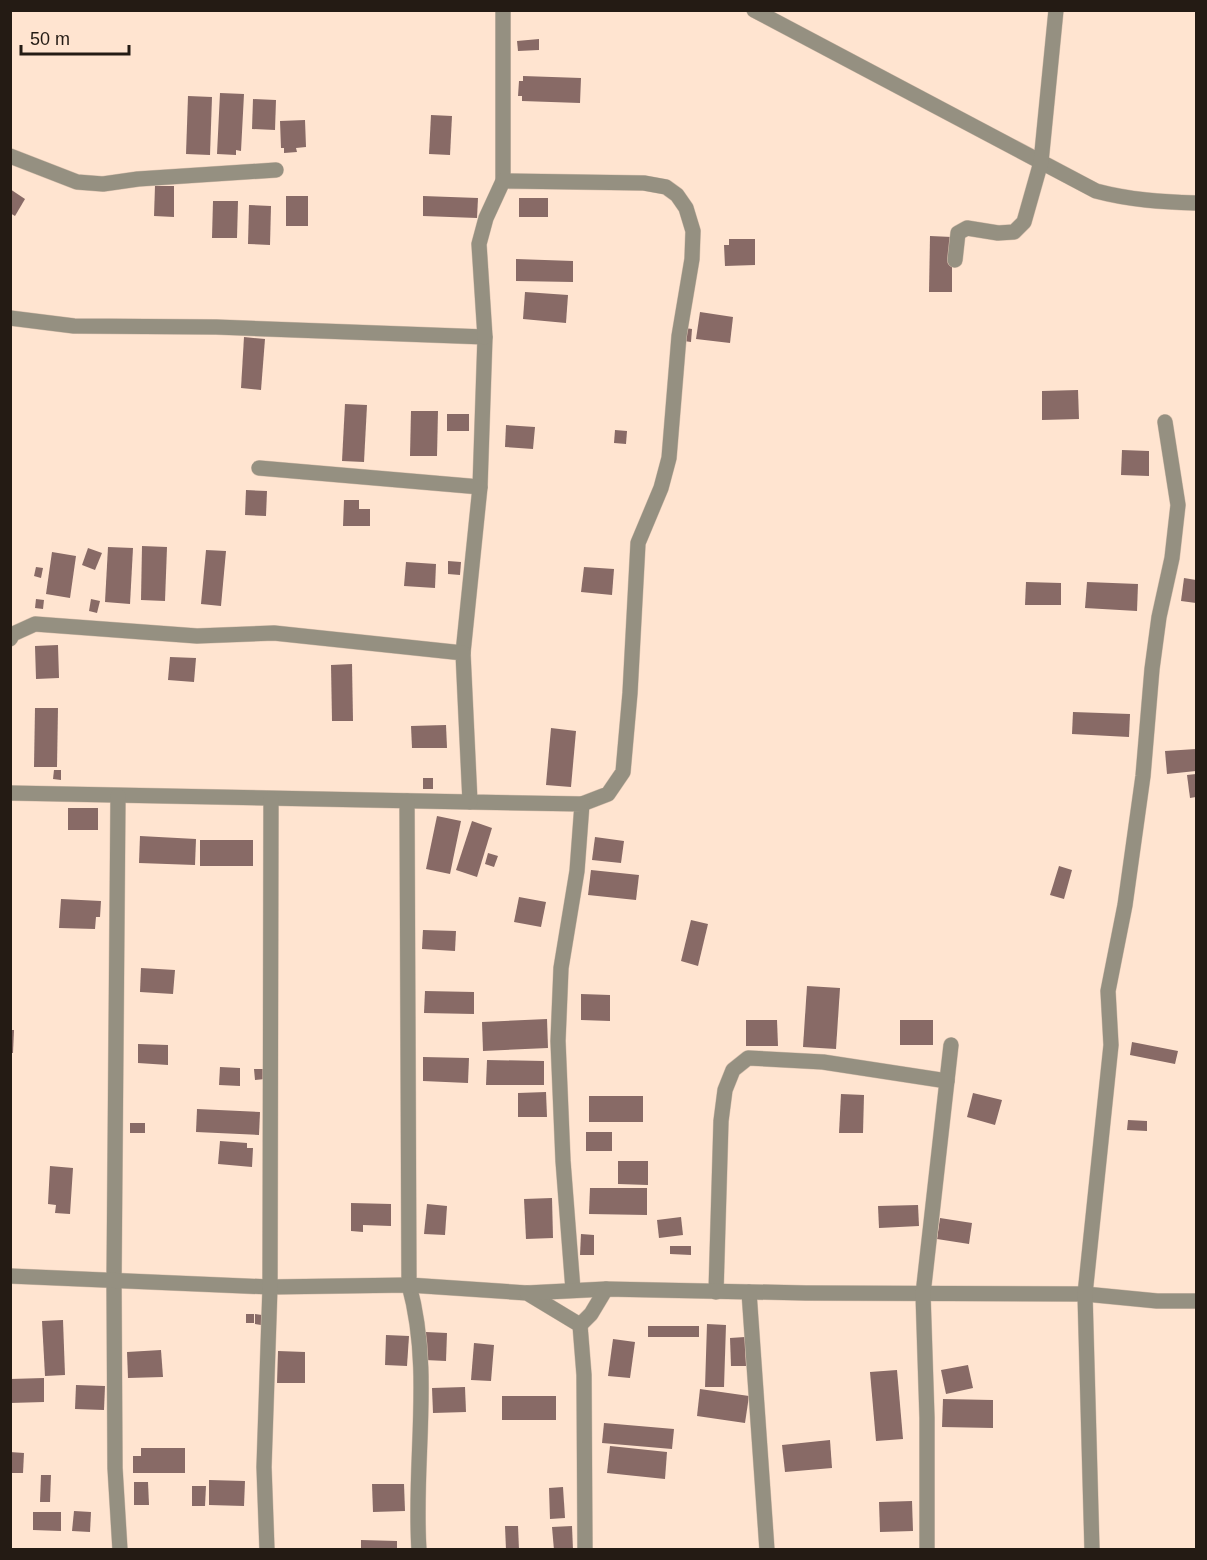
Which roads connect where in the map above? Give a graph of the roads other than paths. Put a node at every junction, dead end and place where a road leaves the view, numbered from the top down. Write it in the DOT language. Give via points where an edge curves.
graph roads {
  1 [pos="503,10"];
  2 [pos="754,10"];
  3 [pos="1056,10"];
  4 [pos="10,156"];
  5 [pos="1041,162"];
  6 [pos="276,170"];
  7 [pos="503,181"];
  8 [pos="1197,203"];
  9 [pos="955,260"];
  10 [pos="10,318"];
  11 [pos="485,337"];
  12 [pos="1165,422"];
  13 [pos="259,468"];
  14 [pos="480,487"];
  15 [pos="10,639"];
  16 [pos="463,653"];
  17 [pos="10,794"];
  18 [pos="118,796"];
  19 [pos="272,799"];
  20 [pos="407,801"];
  21 [pos="470,802"];
  22 [pos="582,804"];
  23 [pos="951,1045"];
  24 [pos="947,1081"];
  25 [pos="10,1276"];
  26 [pos="114,1282"];
  27 [pos="409,1285"];
  28 [pos="270,1287"];
  29 [pos="606,1289"];
  30 [pos="573,1290"];
  31 [pos="716,1292"];
  32 [pos="750,1292"];
  33 [pos="527,1293"];
  34 [pos="923,1294"];
  35 [pos="1085,1294"];
  36 [pos="1197,1301"];
  37 [pos="580,1324"];
  38 [pos="272,1498"];
  39 [pos="120,1550"];
  40 [pos="267,1550"];
  41 [pos="273,1550"];
  42 [pos="418,1550"];
  43 [pos="585,1550"];
  44 [pos="767,1550"];
  45 [pos="927,1550"];
  46 [pos="1092,1550"];
  1 -- 7 [label="street"];
  2 -- 5 [label="street"];
  3 -- 5 [label="street"];
  4 -- 6 [label="street" via="77,183"];
  5 -- 8 [label="street" via="1096,191 1124,199"];
  5 -- 9 [label="street" via="1024,222 1014,232 967,228 958,233"];
  7 -- 11 [label="street" via="479,244"];
  7 -- 22 [label="street" via="644,183 666,187 686,208 693,231 669,458 638,543 623,772 608,794"];
  10 -- 11 [label="street" via="74,326"];
  11 -- 14 [label="street"];
  12 -- 35 [label="street" via="1178,505 1152,669 1143,776 1125,905 1108,991 1111,1045"];
  13 -- 14 [label="street"];
  14 -- 16 [label="street"];
  15 -- 16 [label="street" via="13,633 35,624 197,636 274,633"];
  16 -- 21 [label="street"];
  17 -- 18 [label="street"];
  18 -- 19 [label="street"];
  18 -- 26 [label="street"];
  19 -- 20 [label="street"];
  19 -- 28 [label="street"];
  20 -- 21 [label="street"];
  20 -- 27 [label="street"];
  21 -- 22 [label="street"];
  22 -- 30 [label="street" via="577,871 561,968 558,1041 562,1161"];
  23 -- 24 [label="street"];
  24 -- 31 [label="street" via="824,1062 748,1058 734,1070 725,1090 721,1121"];
  24 -- 34 [label="street"];
  25 -- 26 [label="street"];
  26 -- 28 [label="street"];
  26 -- 39 [label="street" via="115,1468"];
  27 -- 28 [label="street"];
  27 -- 33 [label="street"];
  27 -- 42 [label="street" via="415,1306 420,1370"];
  28 -- 40 [label="street" via="264,1467"];
  29 -- 30 [label="street"];
  29 -- 31 [label="street"];
  29 -- 37 [label="street"];
  30 -- 33 [label="street"];
  31 -- 32 [label="street"];
  32 -- 34 [label="street"];
  32 -- 44 [label="street"];
  33 -- 37 [label="street"];
  34 -- 35 [label="street"];
  34 -- 45 [label="street"];
  35 -- 36 [label="street"];
  35 -- 46 [label="street"];
  37 -- 43 [label="street"];
  38 -- 41 [label="street"];
}
